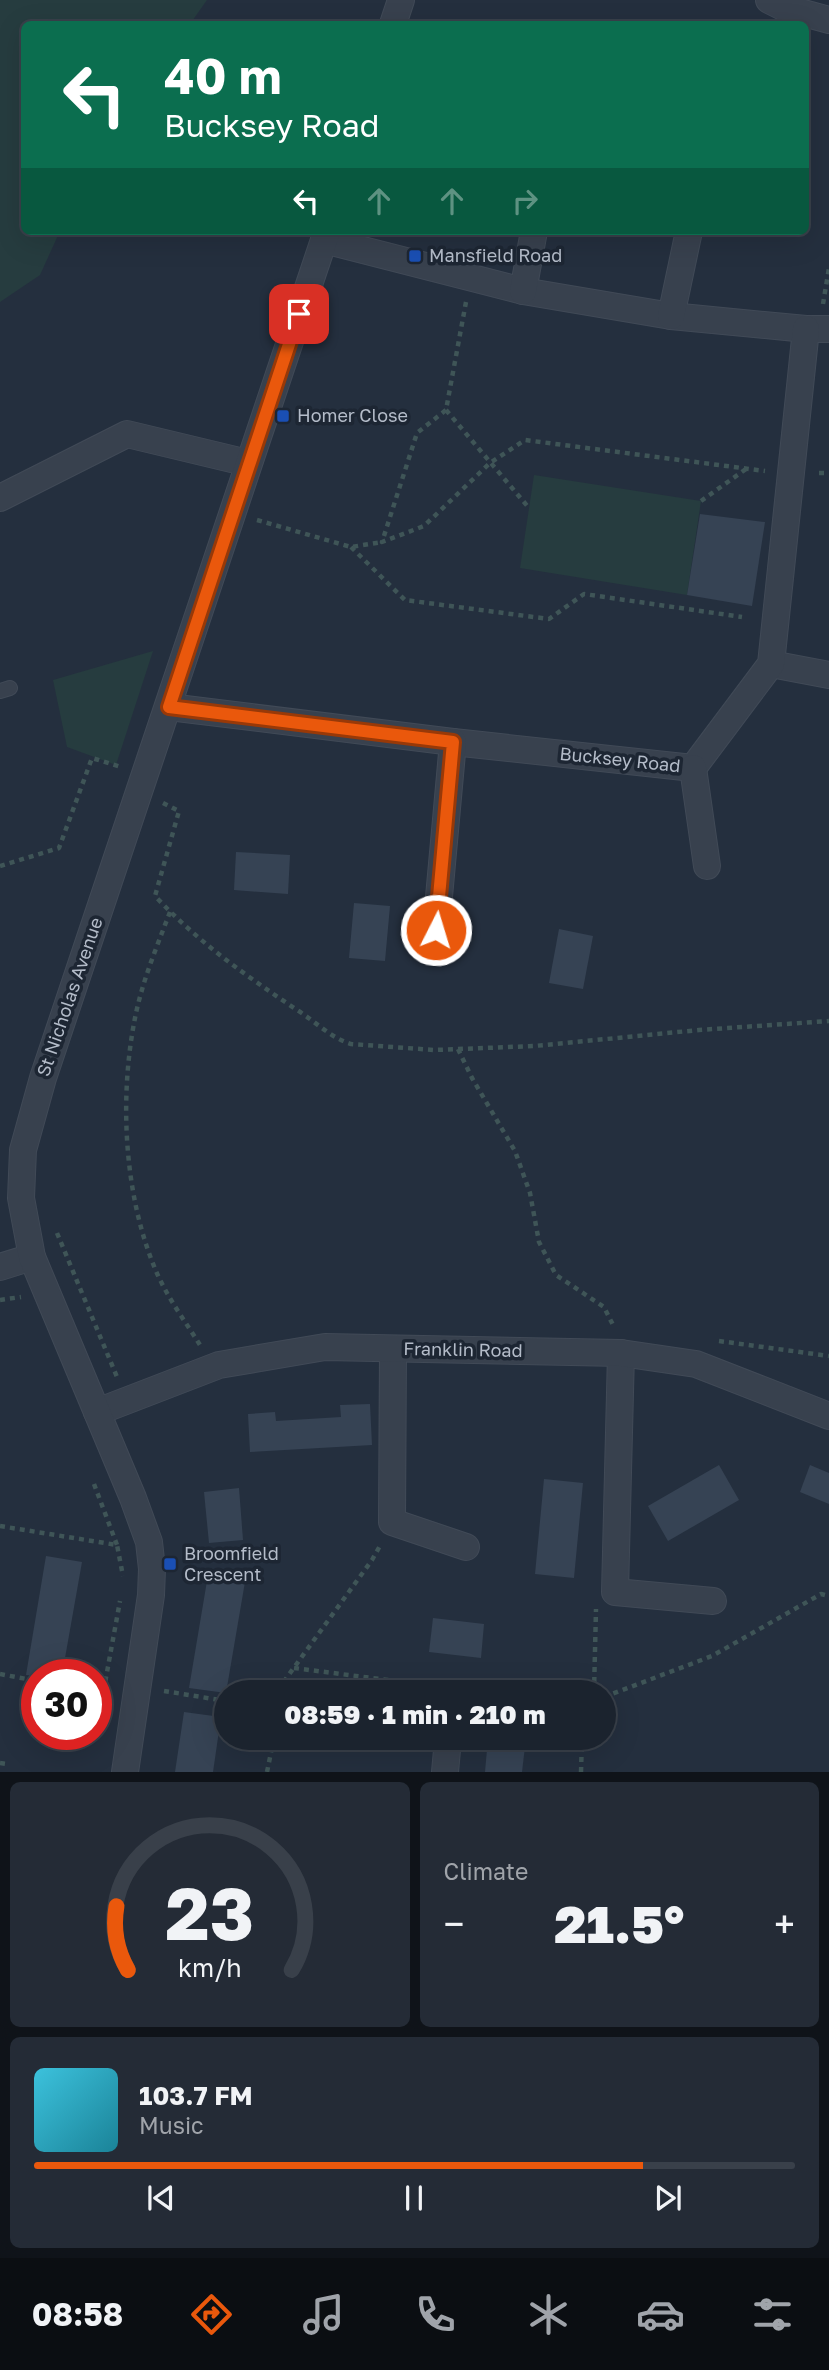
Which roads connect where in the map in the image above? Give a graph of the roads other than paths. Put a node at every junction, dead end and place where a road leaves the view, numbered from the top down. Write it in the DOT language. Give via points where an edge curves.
graph roads {
  1 [pos="401,0"];
  2 [pos="769,0"];
  3 [pos="829,20"];
  4 [pos="394,21"];
  5 [pos="326,235"];
  6 [pos="533,235"];
  7 [pos="687,235"];
  8 [pos="523,291"];
  9 [pos="671,316"];
  10 [pos="817,329"];
  11 [pos="248,463"];
  12 [pos="0,498"];
  13 [pos="771,664"];
  14 [pos="829,675"];
  15 [pos="169,707"];
  16 [pos="453,742"];
  17 [pos="693,768"];
  18 [pos="707,866"];
  19 [pos="436,930"];
  20 [pos="32,1257"];
  21 [pos="0,1267"];
  22 [pos="393,1349"];
  23 [pos="621,1353"];
  24 [pos="97,1412"];
  25 [pos="829,1416"];
  26 [pos="466,1547"];
  27 [pos="713,1601"];
  28 [pos="125,1772"];
  1 -- 4 [label="street"];
  2 -- 3 [label="street"];
  5 -- 8 [label="street"];
  5 -- 11 [label="street, St Nicholas Avenue"];
  6 -- 8 [label="street"];
  7 -- 9 [label="street"];
  8 -- 9 [label="street"];
  9 -- 10 [label="street"];
  10 -- 13 [label="street" via="791,474"];
  11 -- 12 [label="street" via="127,434"];
  11 -- 15 [label="street, St Nicholas Avenue"];
  13 -- 14 [label="street"];
  13 -- 17 [label="street, Bucksey Road"];
  15 -- 16 [label="street, Bucksey Road"];
  15 -- 20 [label="street, St Nicholas Avenue" via="156,782 43,1078 23,1150 21,1198"];
  16 -- 17 [label="street, Bucksey Road"];
  16 -- 19 [label="street"];
  17 -- 18 [label="street"];
  20 -- 21 [label="street"];
  20 -- 24 [label="street, St Nicholas Avenue"];
  22 -- 23 [label="street, Franklin Road"];
  22 -- 24 [label="street, Franklin Road" via="325,1347 219,1365"];
  22 -- 26 [label="street" via="392,1522"];
  23 -- 25 [label="street, Franklin Road" via="696,1364"];
  23 -- 27 [label="street" via="615,1592"];
  24 -- 28 [label="street, St Nicholas Avenue" via="134,1498 149,1542 152,1569"];
}
